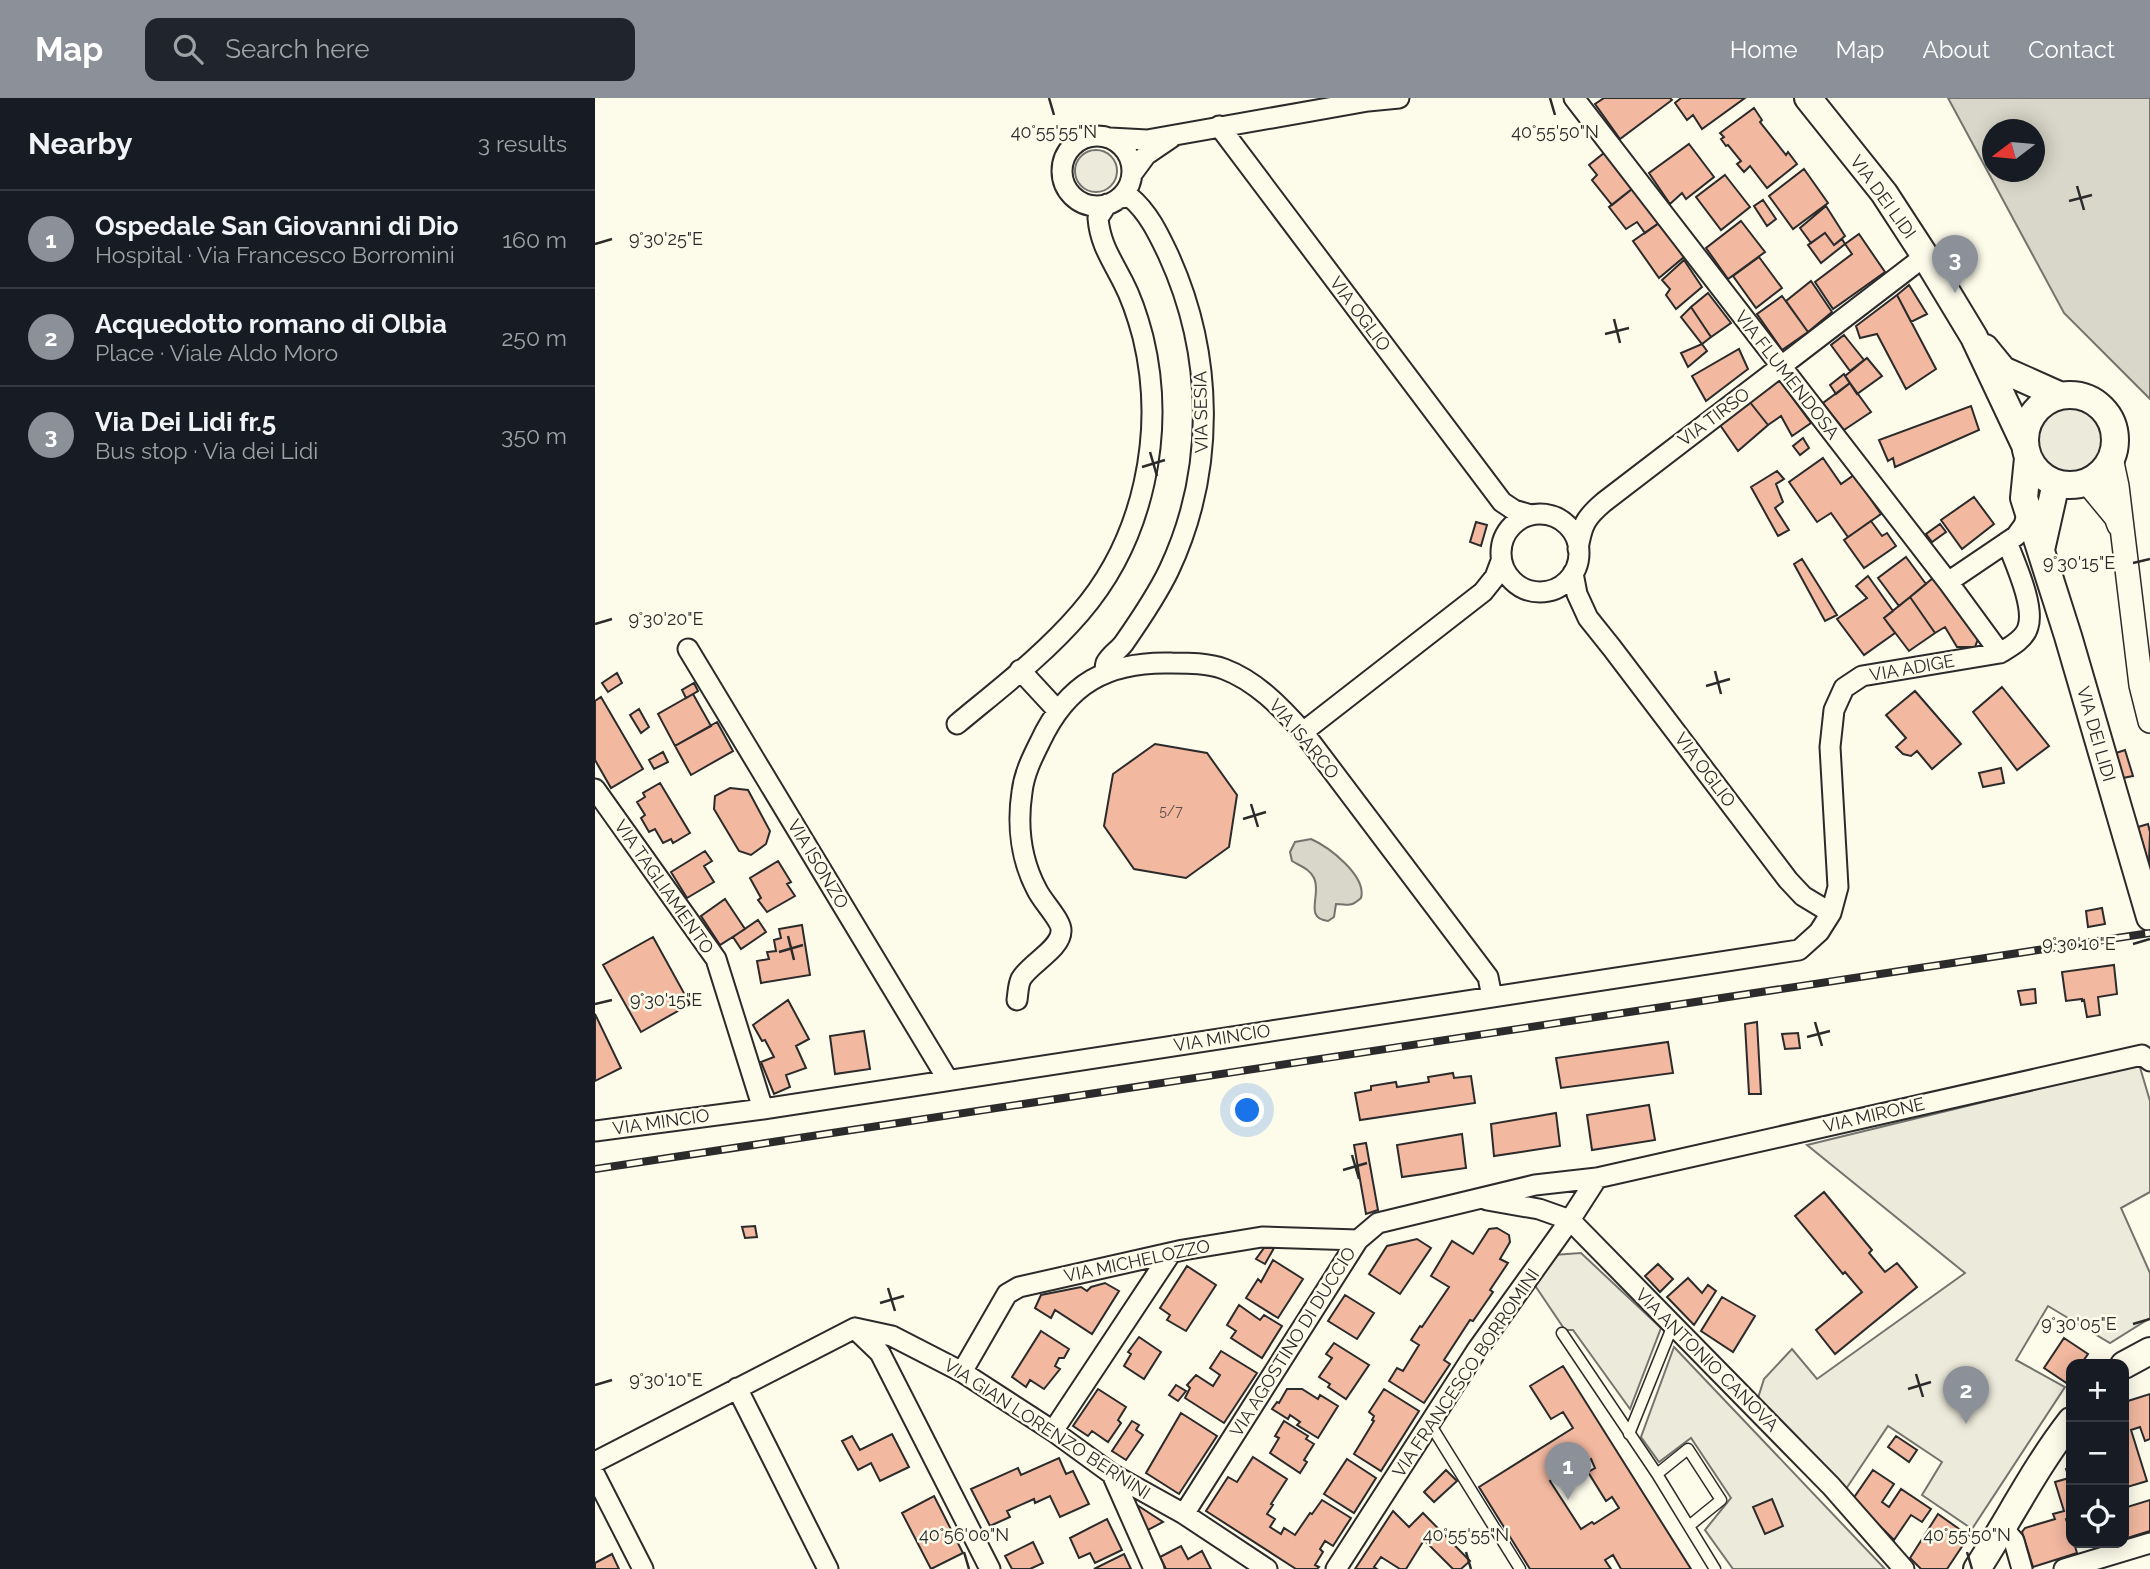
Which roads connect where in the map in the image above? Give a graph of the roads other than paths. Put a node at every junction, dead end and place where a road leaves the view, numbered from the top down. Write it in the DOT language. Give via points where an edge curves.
graph roads {
  1 [pos="1574,98"];
  2 [pos="1808,98"];
  3 [pos="1389,99"];
  4 [pos="1219,127"];
  5 [pos="1175,135"];
  6 [pos="1110,138"];
  7 [pos="1132,174"];
  8 [pos="1113,201"];
  9 [pos="1925,256"];
  10 [pos="1974,337"];
  11 [pos="1780,367"];
  12 [pos="2059,395"];
  13 [pos="2026,450"];
  14 [pos="2111,457"];
  15 [pos="2087,482"];
  16 [pos="2056,483"];
  17 [pos="1502,502"];
  18 [pos="1604,502"];
  19 [pos="2028,512"];
  20 [pos="1531,515"];
  21 [pos="1557,518"];
  22 [pos="2120,528"];
  23 [pos="1508,530"];
  24 [pos="2007,542"];
  25 [pos="1578,549"];
  26 [pos="2041,551"];
  27 [pos="1501,561"];
  28 [pos="1573,573"];
  29 [pos="1948,582"];
  30 [pos="1515,584"];
  31 [pos="1551,591"];
  32 [pos="1483,592"];
  33 [pos="1588,618"];
  34 [pos="688,649"];
  35 [pos="2000,653"];
  36 [pos="1020,670"];
  37 [pos="1105,673"];
  38 [pos="1057,710"];
  39 [pos="2150,721"];
  40 [pos="957,724"];
  41 [pos="1303,732"];
  42 [pos="595,789"];
  43 [pos="1831,913"];
  44 [pos="2150,917"];
  45 [pos="1492,997"];
  46 [pos="1017,1000"];
  47 [pos="2150,1061"];
  48 [pos="948,1080"];
  49 [pos="763,1109"];
  50 [pos="595,1131"];
  51 [pos="1597,1178"];
  52 [pos="1482,1199"];
  53 [pos="1570,1220"];
  54 [pos="1358,1240"];
  55 [pos="1171,1253"];
  56 [pos="1673,1325"];
  57 [pos="855,1328"];
  58 [pos="1562,1333"];
  59 [pos="2150,1351"];
  60 [pos="2129,1362"];
  61 [pos="962,1371"];
  62 [pos="737,1388"];
  63 [pos="2070,1422"];
  64 [pos="1430,1424"];
  65 [pos="1053,1431"];
  66 [pos="1629,1434"];
  67 [pos="595,1462"];
  68 [pos="1112,1474"];
  69 [pos="1657,1474"];
  70 [pos="595,1475"];
  71 [pos="1184,1514"];
  72 [pos="1689,1526"];
  73 [pos="2003,1528"];
  74 [pos="2150,1543"];
  75 [pos="643,1569"];
  76 [pos="828,1569"];
  77 [pos="990,1569"];
  78 [pos="1154,1569"];
  79 [pos="1267,1569"];
  80 [pos="1336,1569"];
  81 [pos="1520,1569"];
  82 [pos="1715,1569"];
  83 [pos="1904,1569"];
  84 [pos="1977,1569"];
  85 [pos="2022,1569"];
  86 [pos="2064,1569"];
  1 -- 11 [label="street, VIA FLUMENDOSA"];
  2 -- 9 [label="main road, VIA DEI LIDI" via="1884,193"];
  3 -- 4 [label="street"];
  4 -- 5 [label="street"];
  4 -- 17 [label="street, VIA OGLIO"];
  5 -- 6 [label="street"];
  5 -- 7 [label="street" via="1146,155"];
  6 -- 7 [label="street" via="1127,152"];
  6 -- 8 [label="street" via="1088,136 1078,141 1064,157 1062,168 1067,190 1075,198 1096,206"];
  7 -- 8 [label="street" via="1125,191"];
  8 -- 36 [label="street" via="1098,219 1101,242 1134,307 1148,363 1152,399 1146,473 1129,533 1100,586 1059,637"];
  8 -- 37 [label="street, VIA SESIA" via="1130,197 1142,206 1186,299 1201,368 1205,419 1202,463 1185,533 1168,572 1106,664"];
  9 -- 10 [label="main road, VIA DEI LIDI"];
  9 -- 11 [label="street, VIA TIRSO"];
  10 -- 12 [label="main road, VIA DEI LIDI" via="2003,370"];
  10 -- 13 [label="main road, VIA DEI LIDI"];
  11 -- 18 [label="street, VIA TIRSO"];
  11 -- 29 [label="street, VIA FLUMENDOSA"];
  12 -- 13 [label="main road" via="2044,402 2029,419"];
  12 -- 14 [label="main road" via="2084,397 2105,411 2115,433"];
  13 -- 16 [label="main road" via="2039,473"];
  13 -- 19 [label="main road, VIA DEI LIDI" via="2024,498"];
  14 -- 15 [label="main road" via="2102,472"];
  14 -- 22 [label="street"];
  15 -- 16 [label="main road"];
  15 -- 22 [label="street"];
  16 -- 26 [label="main road"];
  17 -- 20 [label="street"];
  17 -- 23 [label="street"];
  18 -- 21 [label="street" via="1575,516"];
  18 -- 25 [label="street" via="1587,517"];
  19 -- 24 [label="street" via="2024,525"];
  19 -- 26 [label="main road, VIA DEI LIDI"];
  20 -- 21 [label="street"];
  20 -- 23 [label="street"];
  21 -- 25 [label="street" via="1575,537"];
  22 -- 39 [label="street"];
  23 -- 27 [label="street"];
  24 -- 29 [label="street"];
  24 -- 35 [label="street" via="2029,609 2028,629"];
  25 -- 28 [label="street"];
  26 -- 44 [label="main road, VIA DEI LIDI"];
  27 -- 30 [label="street"];
  27 -- 32 [label="street" via="1496,577"];
  28 -- 31 [label="street"];
  28 -- 33 [label="street"];
  29 -- 35 [label="street, VIA FLUMENDOSA"];
  30 -- 31 [label="street" via="1526,590"];
  30 -- 32 [label="street"];
  31 -- 33 [label="street"];
  32 -- 41 [label="street"];
  33 -- 43 [label="street, VIA OGLIO" via="1788,880 1803,896"];
  34 -- 48 [label="street, VIA ISONZO"];
  35 -- 43 [label="street, VIA ADIGE" via="1862,676 1844,688 1834,710 1830,747 1838,887"];
  36 -- 38 [label="street"];
  36 -- 40 [label="street"];
  37 -- 38 [label="street, VIA ISARCO" via="1078,688"];
  37 -- 41 [label="street, VIA ISARCO" via="1161,662 1223,668 1283,708"];
  38 -- 46 [label="street, VIA ISARCO" via="1029,764 1020,833 1037,891 1062,932 1021,979"];
  41 -- 45 [label="street, VIA ISARCO" via="1488,977"];
  42 -- 49 [label="street, VIA TAGLIAMENTO" via="716,960"];
  43 -- 45 [label="street, VIA MINCIO" via="1800,950"];
  45 -- 48 [label="street, VIA MINCIO"];
  47 -- 51 [label="street, VIA MIRONE" via="2142,1055"];
  48 -- 49 [label="street, VIA MINCIO"];
  49 -- 50 [label="street, VIA MINCIO"];
  51 -- 52 [label="street, VIA AGOSTINO DI DUCCIO" via="1535,1185"];
  51 -- 53 [label="street, VIA FRANCESCO BORROMINI"];
  52 -- 53 [label="street, VIA ANTONIO CANOVA" via="1539,1209"];
  52 -- 54 [label="street, VIA AGOSTINO DI DUCCIO" via="1378,1223"];
  53 -- 56 [label="street, VIA ANTONIO CANOVA"];
  53 -- 64 [label="street, VIA FRANCESCO BORROMINI"];
  54 -- 55 [label="street, VIA MICHELOZZO" via="1262,1237"];
  54 -- 71 [label="street, VIA AGOSTINO DI DUCCIO"];
  55 -- 61 [label="street, VIA MICHELOZZO" via="1019,1287 1007,1294"];
  55 -- 65 [label="street"];
  56 -- 66 [label="lane"];
  56 -- 83 [label="street, VIA ANTONIO CANOVA" via="1832,1486"];
  57 -- 61 [label="street, VIA GIAN LORENZO BERNINI" via="892,1336"];
  57 -- 62 [label="street"];
  57 -- 77 [label="street" via="880,1353"];
  58 -- 66 [label="lane"];
  59 -- 60 [label="main road"];
  61 -- 65 [label="street, VIA GIAN LORENZO BERNINI"];
  62 -- 67 [label="street"];
  62 -- 76 [label="street"];
  63 -- 73 [label="main road"];
  64 -- 80 [label="street, VIA FRANCESCO BORROMINI"];
  64 -- 81 [label="lane"];
  65 -- 68 [label="street, VIA GIAN LORENZO BERNINI"];
  66 -- 69 [label="lane"];
  68 -- 71 [label="street, VIA GIAN LORENZO BERNINI"];
  68 -- 78 [label="street"];
  69 -- 72 [label="lane"];
  69 -- 72 [label="lane" via="1688,1449 1721,1500"];
  70 -- 75 [label="street"];
  71 -- 79 [label="street, VIA GIAN LORENZO BERNINI"];
  72 -- 82 [label="lane"];
  73 -- 84 [label="main road"];
  73 -- 85 [label="street" via="2014,1541"];
  74 -- 86 [label="street"];
}
